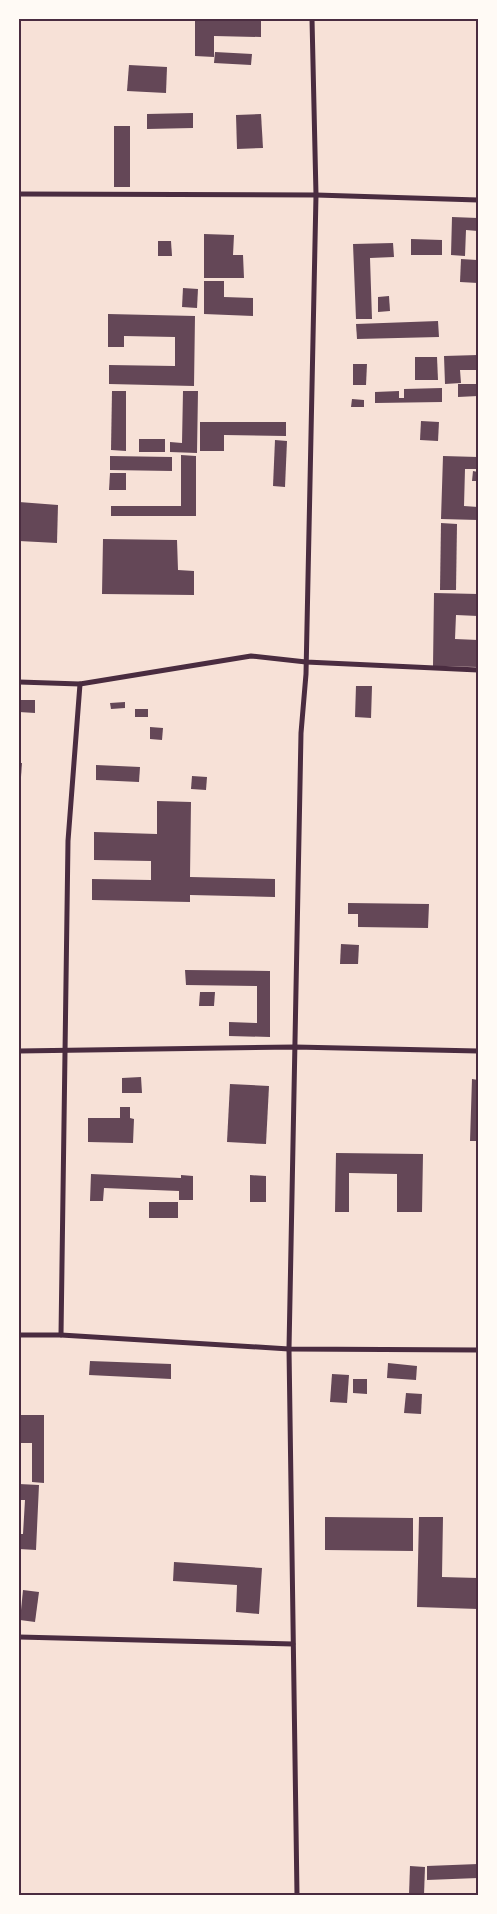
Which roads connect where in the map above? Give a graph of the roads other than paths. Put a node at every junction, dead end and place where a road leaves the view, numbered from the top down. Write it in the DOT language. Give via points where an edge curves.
graph roads {
  1 [pos="312,19"];
  2 [pos="19,194"];
  3 [pos="316,195"];
  4 [pos="478,200"];
  5 [pos="306,662"];
  6 [pos="478,670"];
  7 [pos="19,682"];
  8 [pos="80,684"];
  9 [pos="295,1047"];
  10 [pos="65,1050"];
  11 [pos="19,1051"];
  12 [pos="478,1051"];
  13 [pos="19,1335"];
  14 [pos="61,1335"];
  15 [pos="288,1349"];
  16 [pos="478,1350"];
  17 [pos="19,1637"];
  18 [pos="292,1644"];
  19 [pos="296,1895"];
  1 -- 3 [label="street"];
  2 -- 3 [label="street"];
  3 -- 4 [label="street"];
  3 -- 5 [label="street"];
  5 -- 6 [label="street"];
  5 -- 8 [label="street" via="251,656"];
  5 -- 9 [label="street" via="301,733"];
  7 -- 8 [label="street"];
  8 -- 10 [label="street" via="68,841"];
  9 -- 10 [label="street"];
  9 -- 12 [label="street"];
  9 -- 15 [label="street"];
  10 -- 11 [label="street"];
  10 -- 14 [label="street"];
  13 -- 14 [label="street"];
  14 -- 15 [label="street"];
  15 -- 16 [label="street"];
  15 -- 18 [label="street"];
  17 -- 18 [label="street"];
  18 -- 19 [label="street"];
}
